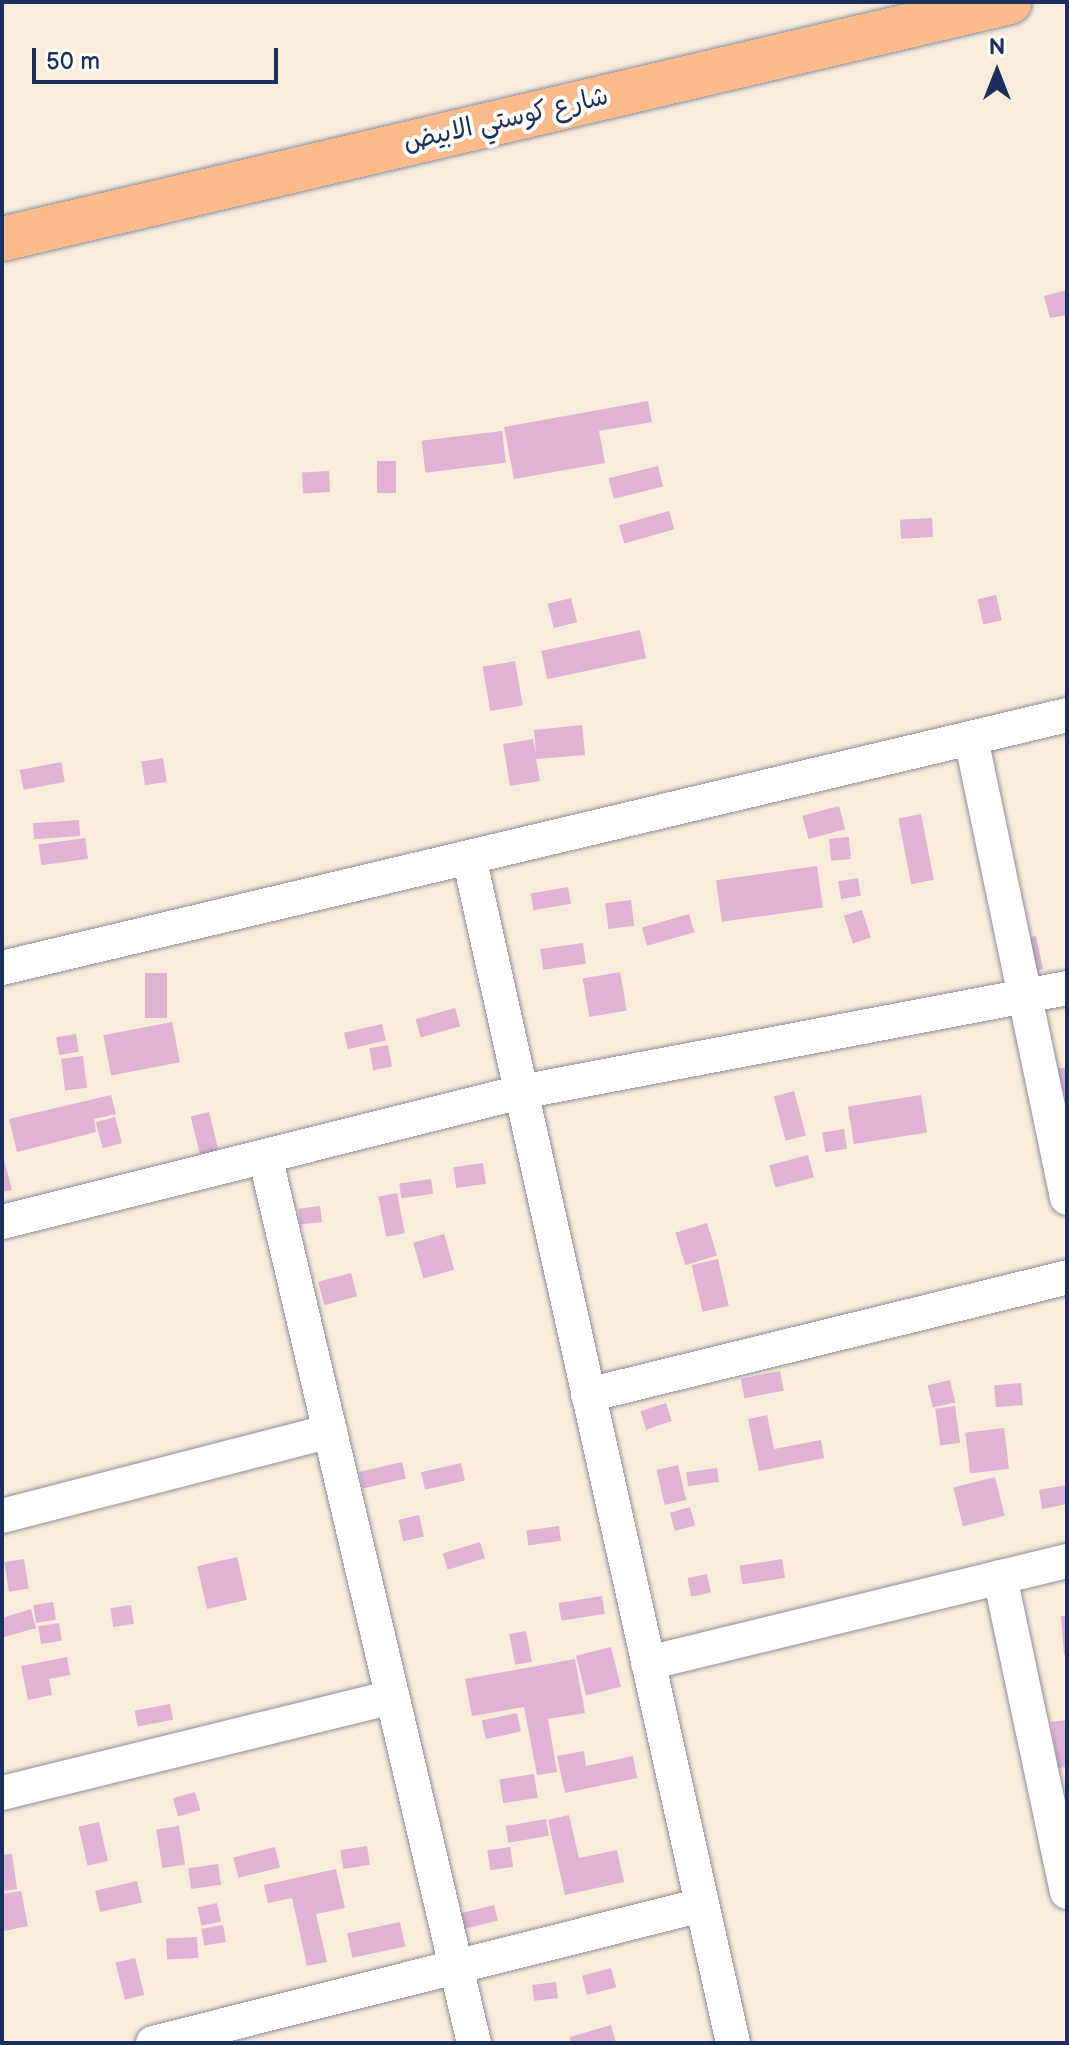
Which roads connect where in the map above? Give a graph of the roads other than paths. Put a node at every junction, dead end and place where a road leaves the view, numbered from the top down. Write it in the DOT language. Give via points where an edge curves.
graph roads {
  1 [pos="1010,2"];
  2 [pos="2,239"];
  3 [pos="1067,715"];
  4 [pos="971,738"];
  5 [pos="469,857"];
  6 [pos="2,968"];
  7 [pos="1067,988"];
  8 [pos="1025,998"];
  9 [pos="521,1092"];
  10 [pos="265,1156"];
  11 [pos="1067,1198"];
  12 [pos="2,1222"];
  13 [pos="1067,1277"];
  14 [pos="588,1395"];
  15 [pos="330,1431"];
  16 [pos="2,1516"];
  17 [pos="1067,1561"];
  18 [pos="1000,1577"];
  19 [pos="648,1663"];
  20 [pos="392,1697"];
  21 [pos="2,1793"];
  22 [pos="1063,1851"];
  23 [pos="1067,1892"];
  24 [pos="702,1905"];
  25 [pos="455,1965"];
  26 [pos="153,2043"];
  27 [pos="474,2043"];
  28 [pos="733,2043"];
  1 -- 2 [label="highway, شارع كوستي الابيض"];
  3 -- 4 [label="street"];
  4 -- 5 [label="street"];
  4 -- 8 [label="street"];
  5 -- 6 [label="street"];
  5 -- 9 [label="street"];
  7 -- 8 [label="street"];
  8 -- 9 [label="street"];
  8 -- 11 [label="street"];
  9 -- 10 [label="street"];
  9 -- 14 [label="street"];
  10 -- 12 [label="street"];
  10 -- 15 [label="street"];
  13 -- 14 [label="street"];
  14 -- 19 [label="street"];
  15 -- 16 [label="street"];
  15 -- 20 [label="street"];
  17 -- 18 [label="street"];
  18 -- 19 [label="street"];
  18 -- 22 [label="street"];
  19 -- 24 [label="street"];
  20 -- 21 [label="street"];
  20 -- 25 [label="street"];
  22 -- 23 [label="street"];
  24 -- 25 [label="street"];
  24 -- 28 [label="street"];
  25 -- 26 [label="street"];
  25 -- 27 [label="street"];
}
